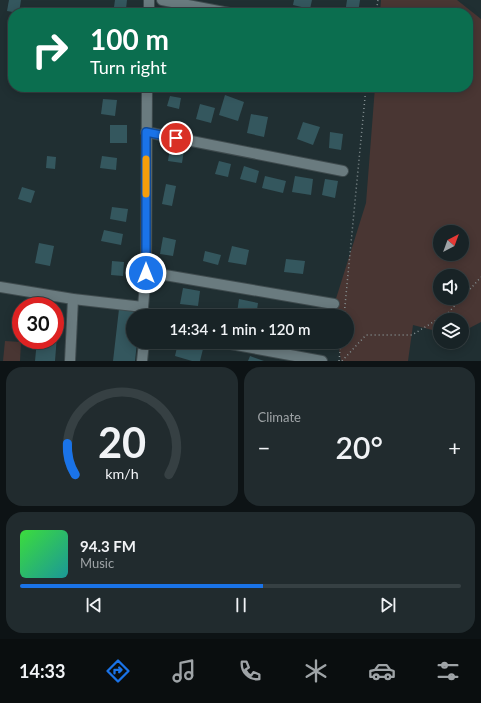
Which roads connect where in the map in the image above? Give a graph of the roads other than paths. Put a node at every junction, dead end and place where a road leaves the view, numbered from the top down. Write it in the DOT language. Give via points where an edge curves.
graph roads {
  1 [pos="162,0"];
  2 [pos="203,8"];
  3 [pos="147,92"];
  4 [pos="146,132"];
  5 [pos="343,171"];
  6 [pos="146,273"];
  7 [pos="0,287"];
  8 [pos="73,299"];
  9 [pos="334,304"];
  10 [pos="132,309"];
  11 [pos="144,309"];
  12 [pos="143,349"];
  13 [pos="258,349"];
  14 [pos="70,361"];
  15 [pos="142,361"];
  16 [pos="322,361"];
  1 -- 2 [label="street"];
  3 -- 4 [label="street"];
  4 -- 5 [label="street"];
  4 -- 6 [label="street"];
  6 -- 9 [label="street"];
  6 -- 11 [label="street"];
  7 -- 8 [label="street"];
  8 -- 10 [label="street"];
  8 -- 14 [label="street"];
  12 -- 15 [label="street"];
  13 -- 16 [label="street"];
}
